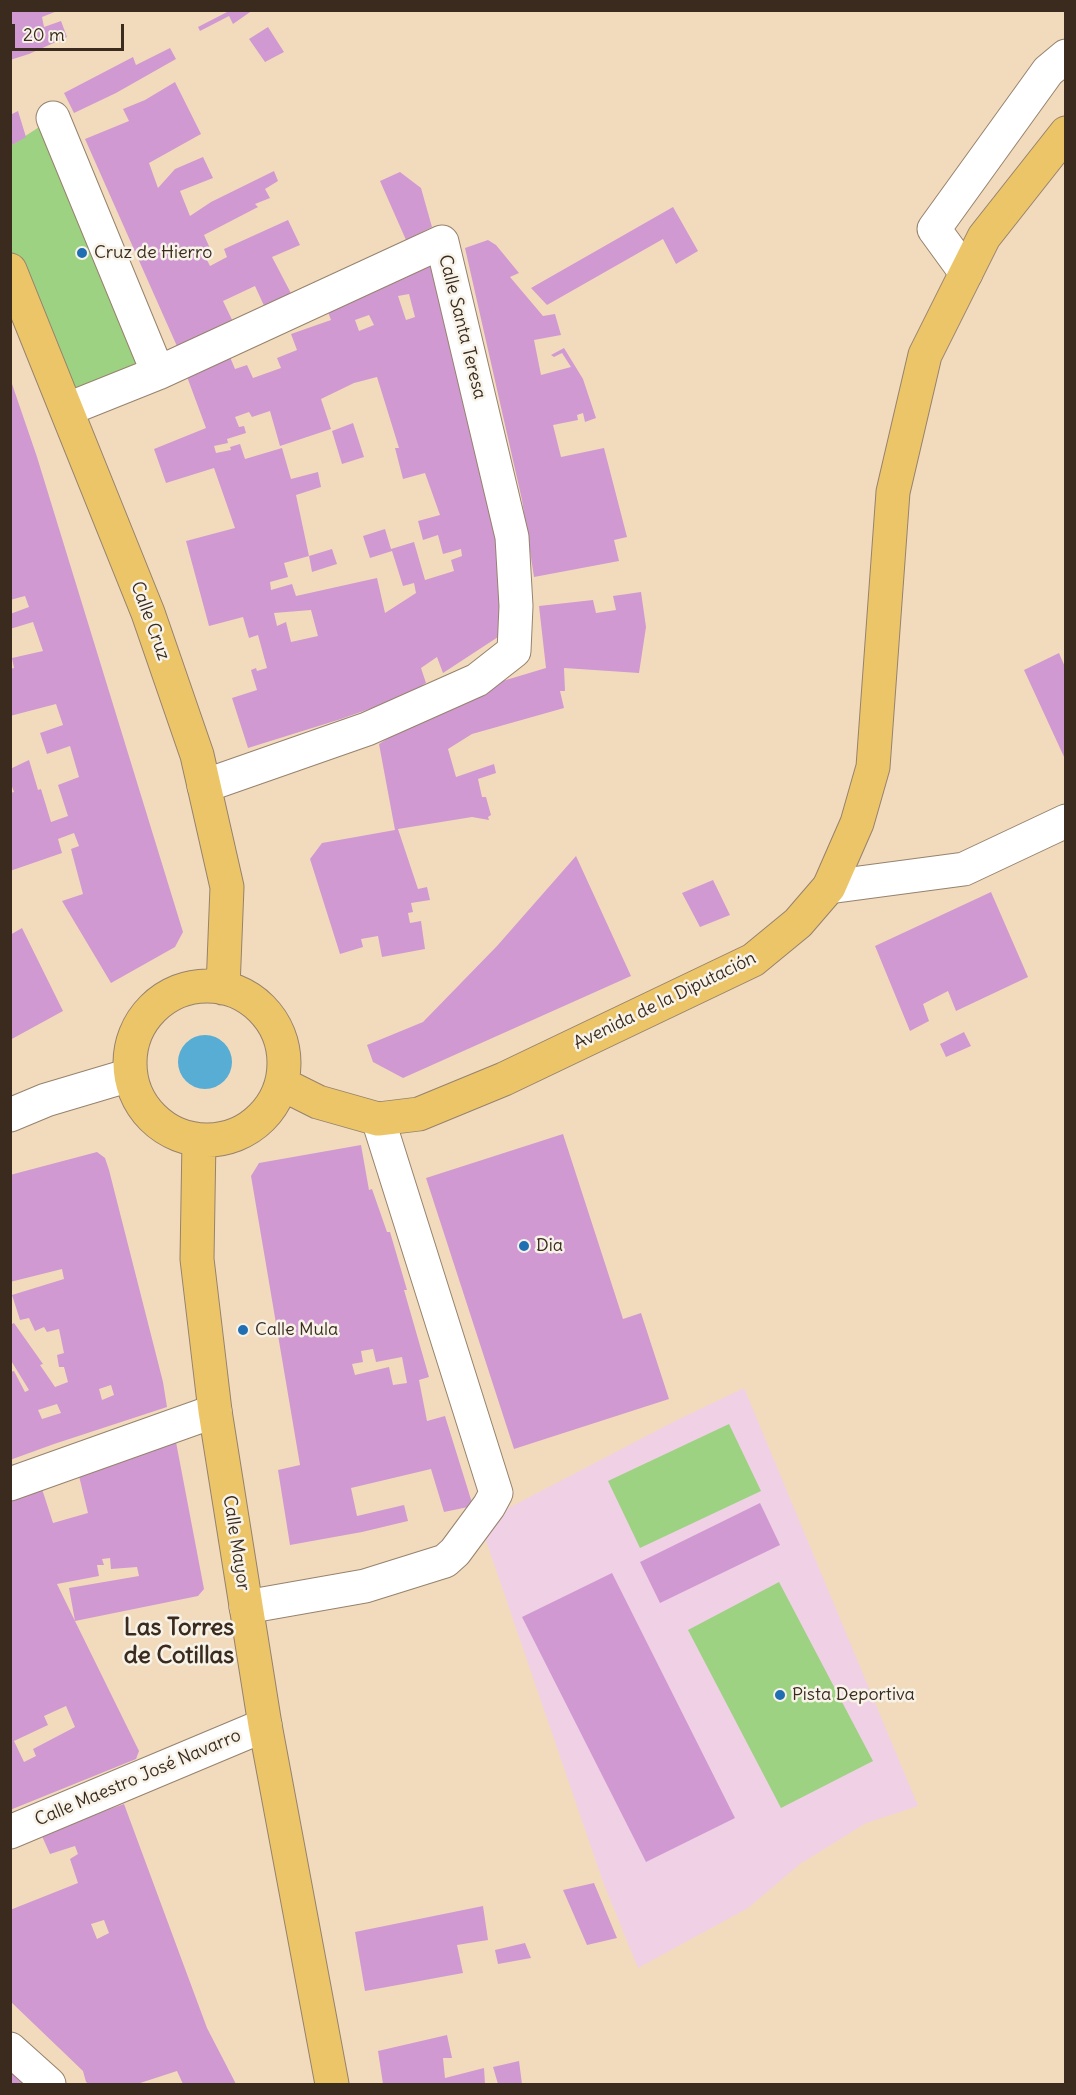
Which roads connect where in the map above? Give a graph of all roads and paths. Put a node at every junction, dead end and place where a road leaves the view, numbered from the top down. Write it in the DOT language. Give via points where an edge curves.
graph roads {
  1 [pos="1065,56"];
  2 [pos="53,118"];
  3 [pos="1065,133"];
  4 [pos="10,270"];
  5 [pos="966,273"];
  6 [pos="158,373"];
  7 [pos="68,409"];
  8 [pos="204,786"];
  9 [pos="1065,821"];
  10 [pos="829,887"];
  11 [pos="223,988"];
  12 [pos="130,1075"];
  13 [pos="282,1084"];
  14 [pos="10,1115"];
  15 [pos="378,1119"];
  16 [pos="199,1140"];
  17 [pos="215,1411"];
  18 [pos="10,1484"];
  19 [pos="246,1607"];
  20 [pos="265,1725"];
  21 [pos="10,1832"];
  22 [pos="10,2049"];
  23 [pos="49,2085"];
  24 [pos="332,2085"];
  1 -- 5 [label="street" via="1048,71 934,229"];
  2 -- 6 [label="street"];
  3 -- 5 [label="main road, Avenida de la Diputación" via="984,237"];
  4 -- 7 [label="main road, Calle Cruz"];
  5 -- 10 [label="main road, Avenida de la Diputación" via="925,354 893,492 873,767 858,823"];
  6 -- 7 [label="street, Calle Santa Teresa"];
  6 -- 8 [label="street, Calle Santa Teresa" via="442,242 512,537 514,651 477,680 367,729"];
  7 -- 8 [label="main road, Calle Cruz" via="148,612"];
  8 -- 11 [label="main road, Calle Cruz" via="227,887"];
  9 -- 10 [label="street" via="964,869"];
  10 -- 15 [label="main road, Avenida de la Diputación" via="798,923 753,960 504,1079 419,1114"];
  11 -- 12 [label="main road" via="207,985 180,990 157,1003 139,1024 130,1048"];
  11 -- 13 [label="main road" via="256,1002 274,1023 284,1046"];
  12 -- 14 [label="street"];
  12 -- 16 [label="main road" via="139,1101 154,1120 175,1134"];
  13 -- 15 [label="main road, Avenida de la Diputación" via="318,1102"];
  13 -- 16 [label="main road" via="265,1115 246,1130 223,1139"];
  15 -- 19 [label="street" via="496,1493 445,1561 365,1586"];
  16 -- 17 [label="main road, Calle Mayor" via="197,1259"];
  17 -- 18 [label="street"];
  17 -- 19 [label="main road, Calle Mayor"];
  19 -- 20 [label="main road, Calle Mayor"];
  20 -- 21 [label="street, Calle Maestro José Navarro"];
  20 -- 24 [label="main road, Calle Mayor"];
  22 -- 23 [label="street"];
}
